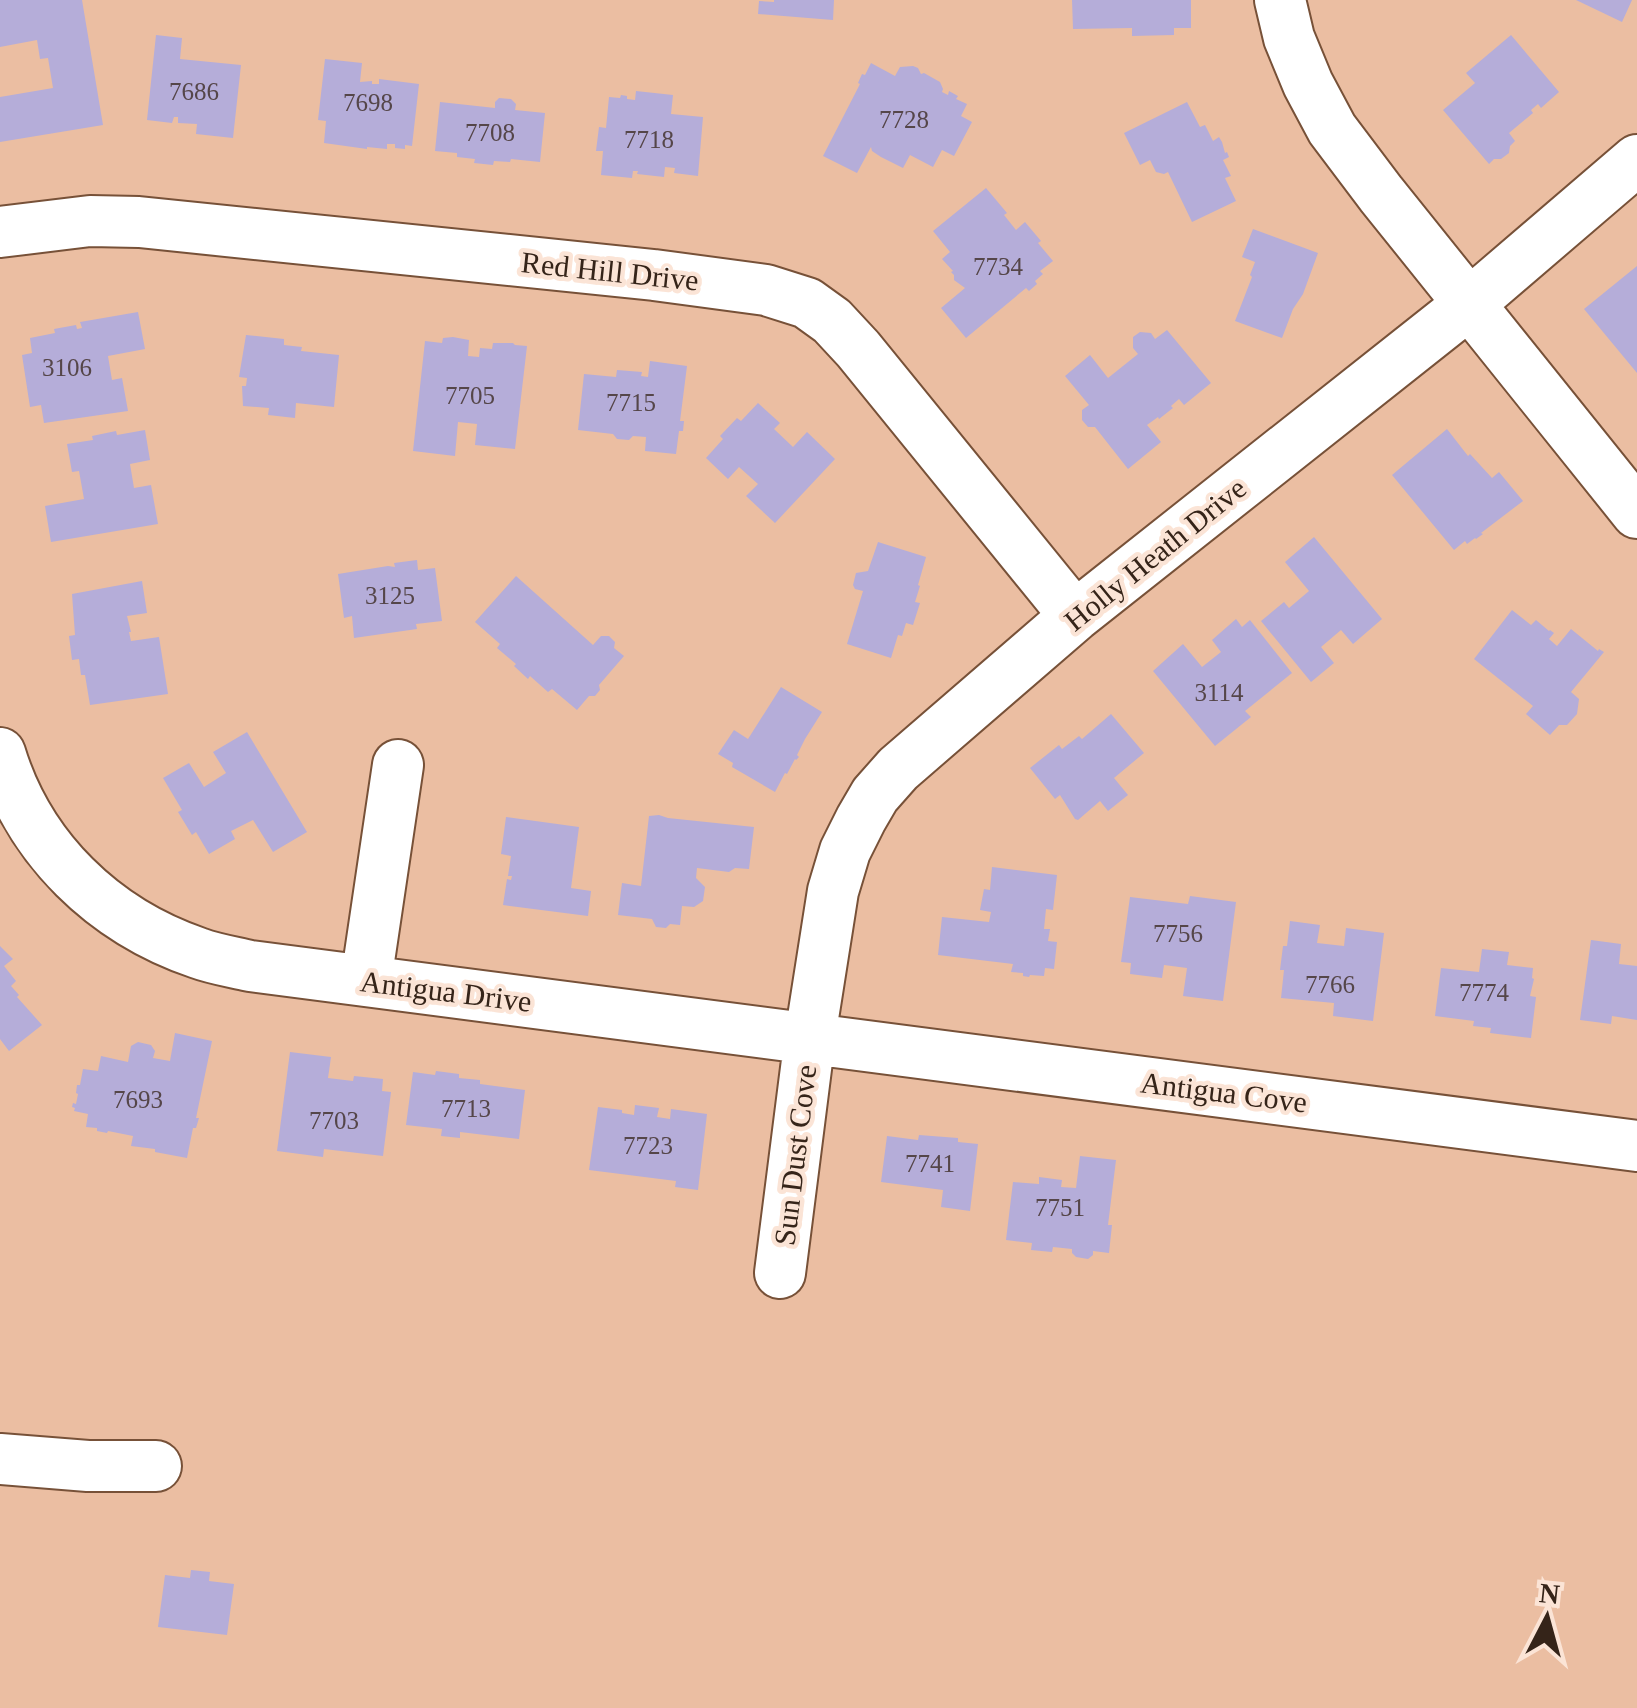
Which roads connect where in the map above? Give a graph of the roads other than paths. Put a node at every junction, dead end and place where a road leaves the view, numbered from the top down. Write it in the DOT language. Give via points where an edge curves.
graph roads {
  1 [pos="1280,0"];
  2 [pos="1637,160"];
  3 [pos="0,232"];
  4 [pos="1469,304"];
  5 [pos="1637,512"];
  6 [pos="1075,616"];
  7 [pos="0,753"];
  8 [pos="398,765"];
  9 [pos="366,981"];
  10 [pos="810,1038"];
  11 [pos="1637,1146"];
  12 [pos="780,1273"];
  13 [pos="0,1459"];
  14 [pos="156,1466"];
  1 -- 4 [label="street" via="1289,38 1332,129"];
  2 -- 4 [label="street, Holly Heath Drive"];
  3 -- 6 [label="street, Red Hill Drive" via="140,222 687,278 807,303 858,349"];
  4 -- 5 [label="street"];
  4 -- 6 [label="street, Holly Heath Drive"];
  6 -- 10 [label="street, Holly Heath Drive" via="898,769 860,819 833,890"];
  7 -- 9 [label="street, Antigua Drive" via="36,831 96,899 142,929 250,966"];
  8 -- 9 [label="street"];
  9 -- 10 [label="street, Antigua Drive"];
  10 -- 11 [label="street, Antigua Cove"];
  10 -- 12 [label="street, Sun Dust Cove"];
  13 -- 14 [label="street"];
}
